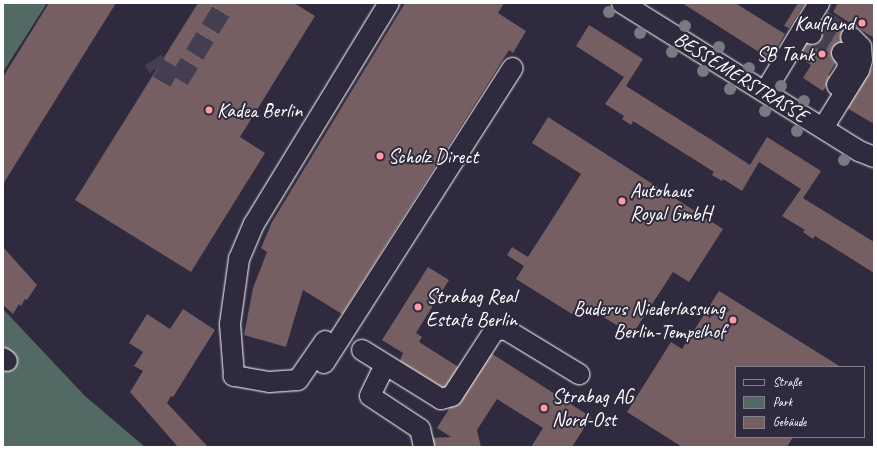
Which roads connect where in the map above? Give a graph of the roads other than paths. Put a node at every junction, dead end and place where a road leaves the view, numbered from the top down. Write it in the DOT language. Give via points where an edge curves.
graph roads {
  1 [pos="389,3"];
  2 [pos="622,3"];
  3 [pos="814,20"];
  4 [pos="859,44"];
  5 [pos="513,68"];
  6 [pos="765,92"];
  7 [pos="818,125"];
  8 [pos="867,154"];
  9 [pos="874,166"];
  10 [pos="325,341"];
  11 [pos="362,350"];
  12 [pos="385,365"];
  13 [pos="580,374"];
  14 [pos="298,380"];
  15 [pos="424,447"];
  1 -- 14 [label="street" via="254,224 239,259 230,324 234,376 269,382"];
  2 -- 6 [label="street, BESSEMERSTRASSE"];
  3 -- 6 [label="street"];
  4 -- 7 [label="street" via="847,59 848,68"];
  4 -- 7 [label="street" via="862,60 859,70"];
  5 -- 14 [label="street" via="319,370"];
  6 -- 7 [label="street, BESSEMERSTRASSE"];
  7 -- 8 [label="street, BESSEMERSTRASSE"];
  8 -- 9 [label="street, BESSEMERSTRASSE"];
  10 -- 14 [label="street"];
  11 -- 12 [label="street"];
  12 -- 13 [label="street" via="441,400 452,396 494,331 505,329"];
  12 -- 15 [label="street" via="370,396 420,429"];
}
